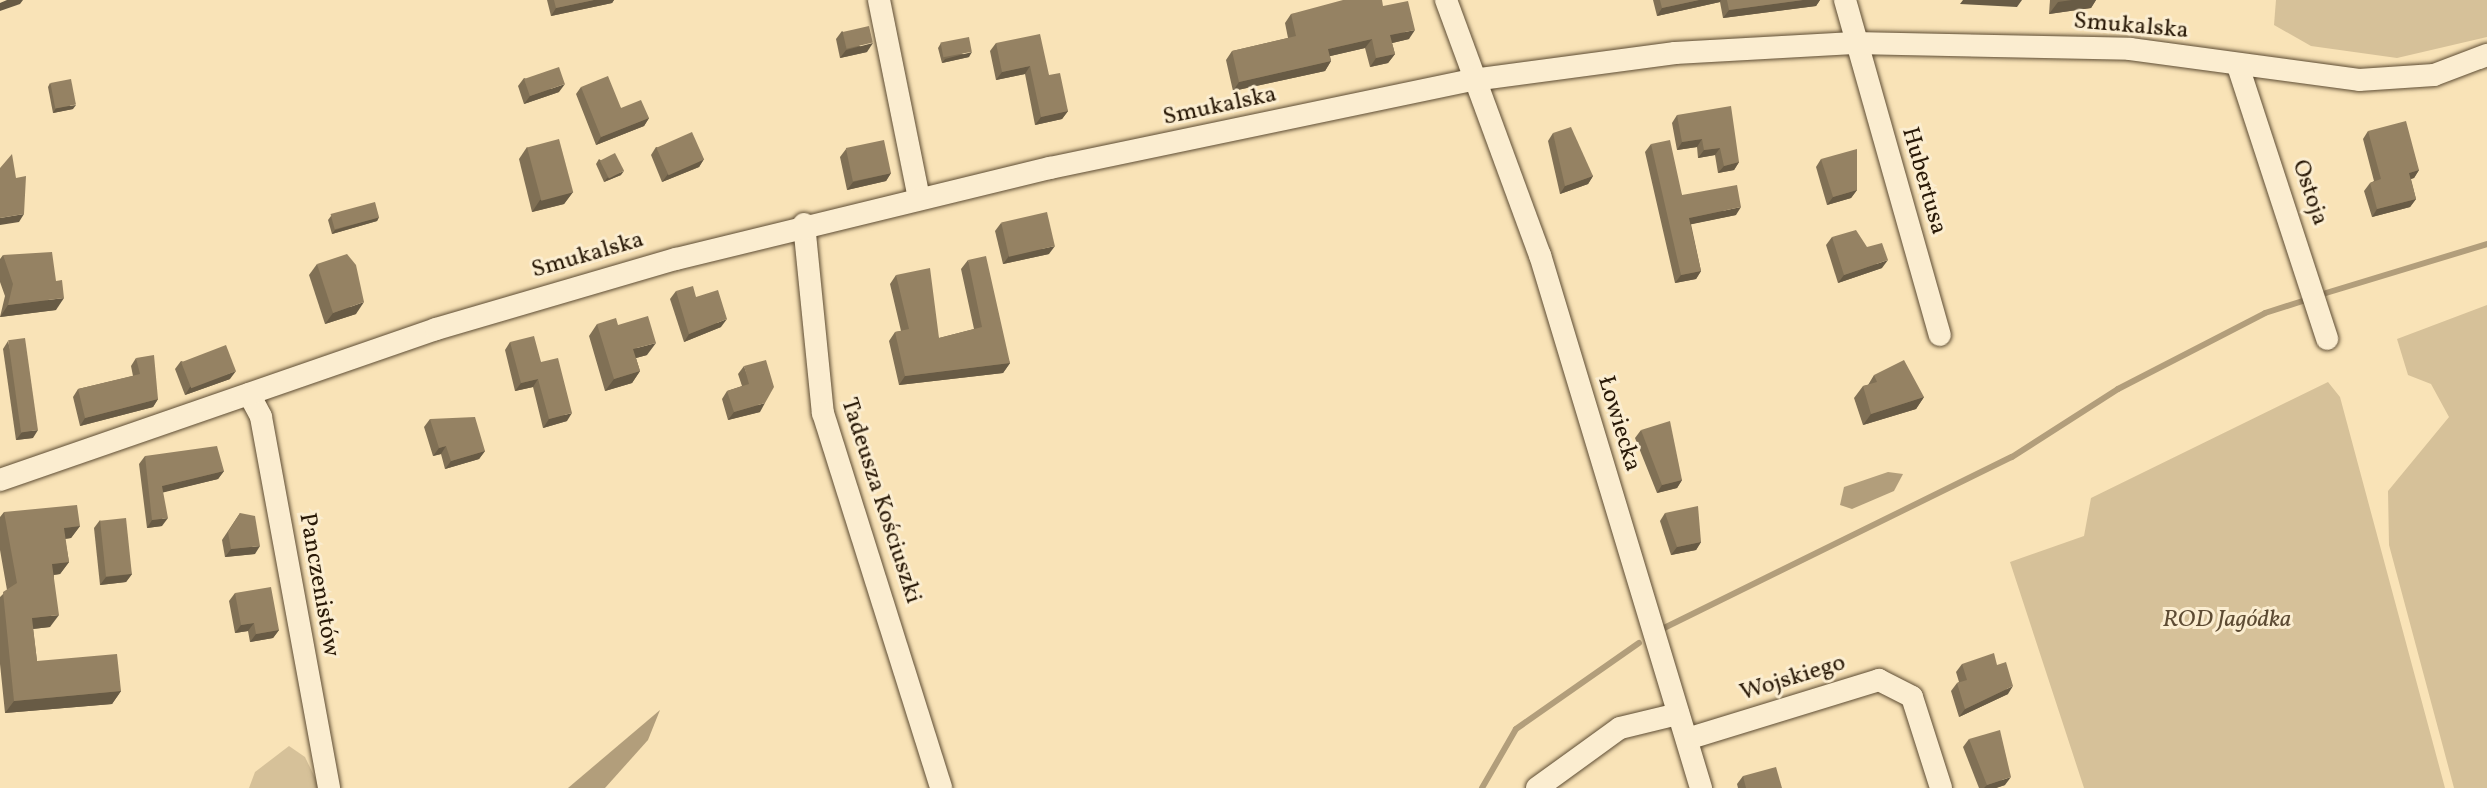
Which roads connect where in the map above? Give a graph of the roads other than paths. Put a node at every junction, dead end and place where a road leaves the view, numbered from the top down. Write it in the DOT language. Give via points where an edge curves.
graph roads {
  1 [pos="879,0"];
  2 [pos="1446,0"];
  3 [pos="1845,0"];
  4 [pos="1854,43"];
  5 [pos="2487,55"];
  6 [pos="2238,66"];
  7 [pos="1473,80"];
  8 [pos="919,199"];
  9 [pos="804,224"];
  10 [pos="1940,335"];
  11 [pos="2327,339"];
  12 [pos="249,394"];
  13 [pos="0,480"];
  14 [pos="1678,714"];
  15 [pos="1687,739"];
  16 [pos="329,788"];
  17 [pos="941,788"];
  18 [pos="1537,788"];
  19 [pos="1701,788"];
  20 [pos="1941,788"];
  1 -- 8 [label="street"];
  2 -- 7 [label="street, Łowiecka"];
  3 -- 4 [label="street, Hubertusa"];
  4 -- 6 [label="street, Smukalska" via="2130,49"];
  4 -- 7 [label="street, Smukalska" via="1675,53"];
  4 -- 10 [label="street, Hubertusa"];
  5 -- 6 [label="street, Smukalska" via="2434,75 2359,80"];
  6 -- 11 [label="street, Ostoja"];
  7 -- 8 [label="street, Smukalska"];
  7 -- 14 [label="street, Łowiecka" via="1540,255"];
  8 -- 9 [label="street, Smukalska"];
  9 -- 12 [label="street, Smukalska" via="545,295"];
  9 -- 17 [label="street, Tadeusza Kościuszki" via="823,413"];
  12 -- 13 [label="street, Smukalska"];
  12 -- 16 [label="street, Panczenistów" via="261,417"];
  14 -- 15 [label="street, Łowiecka"];
  14 -- 18 [label="street" via="1620,728"];
  15 -- 19 [label="street, Łowiecka"];
  15 -- 20 [label="street, Wojskiego" via="1879,680 1912,697"];
}
